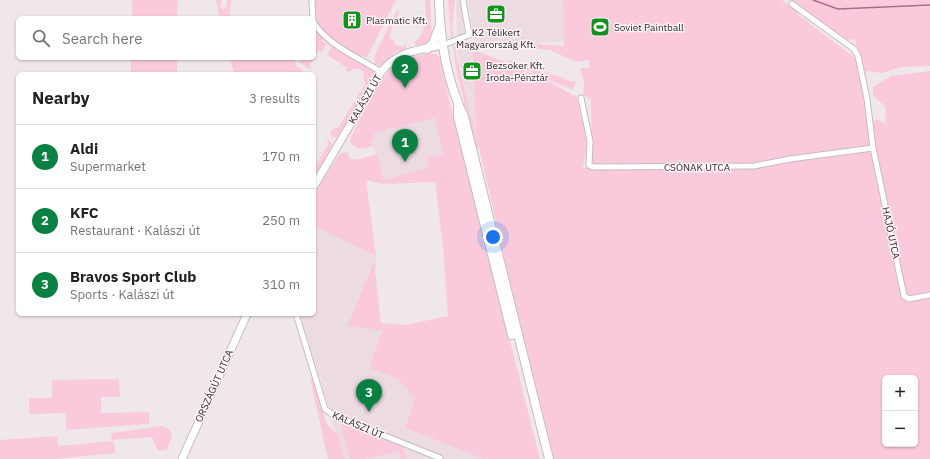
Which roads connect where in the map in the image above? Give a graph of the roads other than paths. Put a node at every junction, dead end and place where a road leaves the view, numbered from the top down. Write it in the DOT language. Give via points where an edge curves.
graph roads {
  1 [pos="312,0"];
  2 [pos="439,0"];
  3 [pos="463,0"];
  4 [pos="792,4"];
  5 [pos="313,16"];
  6 [pos="441,22"];
  7 [pos="316,26"];
  8 [pos="443,45"];
  9 [pos="428,49"];
  10 [pos="381,72"];
  11 [pos="581,98"];
  12 [pos="457,103"];
  13 [pos="873,146"];
  14 [pos="316,183"];
  15 [pos="930,295"];
  16 [pos="246,316"];
  17 [pos="297,316"];
  18 [pos="440,458"];
  19 [pos="182,459"];
  20 [pos="543,459"];
  21 [pos="549,459"];
  1 -- 5 [label="street"];
  2 -- 6 [label="main road"];
  3 -- 8 [label="street" via="468,35"];
  4 -- 13 [label="street, HAJÓ UTCA" via="854,49 858,56"];
  6 -- 8 [label="main road"];
  6 -- 9 [label="main road"];
  7 -- 10 [label="street" via="332,42"];
  8 -- 9 [label="main road, KALÁSZI ÚT"];
  8 -- 12 [label="main road"];
  9 -- 10 [label="main road, KALÁSZI ÚT" via="396,57"];
  10 -- 14 [label="main road, KALÁSZI ÚT"];
  11 -- 13 [label="street, CSÓNAK UTCA" via="589,136 589,165 593,168 754,166"];
  12 -- 20 [label="main road" via="458,117"];
  12 -- 21 [label="main road" via="464,116"];
  13 -- 15 [label="street, HAJÓ UTCA" via="904,296 909,299"];
  16 -- 19 [label="main road, ORSZÁGÚT UTCA"];
  17 -- 18 [label="street, KALÁSZI ÚT" via="324,410"];
}
